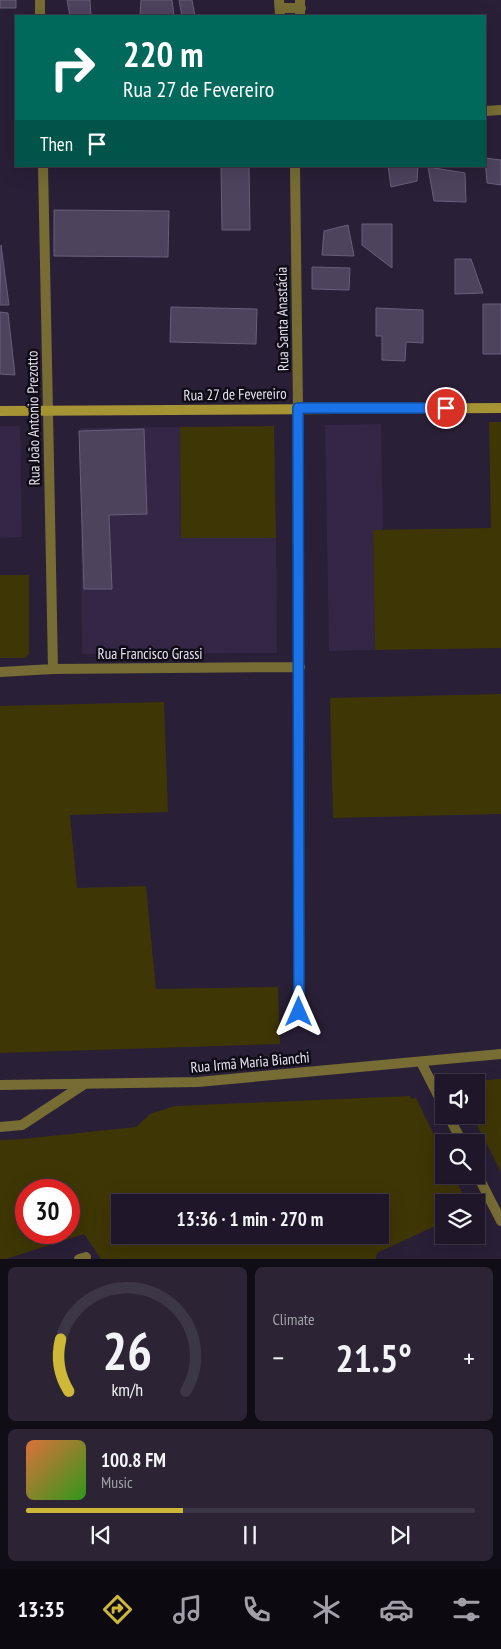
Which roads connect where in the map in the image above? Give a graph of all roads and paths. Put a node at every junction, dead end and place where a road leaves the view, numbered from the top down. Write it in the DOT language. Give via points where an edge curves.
graph roads {
  1 [pos="40,0"];
  2 [pos="280,8"];
  3 [pos="300,8"];
  4 [pos="40,15"];
  5 [pos="486,110"];
  6 [pos="501,110"];
  7 [pos="43,167"];
  8 [pos="295,167"];
  9 [pos="298,408"];
  10 [pos="501,408"];
  11 [pos="0,411"];
  12 [pos="48,412"];
  13 [pos="300,667"];
  14 [pos="53,669"];
  15 [pos="0,672"];
  16 [pos="299,1012"];
  17 [pos="501,1054"];
  18 [pos="421,1062"];
  19 [pos="83,1085"];
  20 [pos="0,1086"];
  21 [pos="435,1089"];
  22 [pos="0,1128"];
  23 [pos="482,1184"];
  24 [pos="501,1222"];
  1 -- 4 [label="street"];
  2 -- 3 [label="street"];
  5 -- 6 [label="street"];
  7 -- 12 [label="street, Rua João Antonio Prezotto"];
  8 -- 9 [label="street, Rua Santa Anastácia"];
  9 -- 10 [label="main road, Rua 27 de Fevereiro"];
  9 -- 12 [label="main road, Rua 27 de Fevereiro"];
  9 -- 13 [label="street, Rua Santa Anastácia"];
  11 -- 12 [label="main road, Rua 27 de Fevereiro"];
  12 -- 14 [label="street, Rua João Antonio Prezotto"];
  13 -- 14 [label="street, Rua Francisco Grassi"];
  13 -- 16 [label="street, Rua Santa Anastácia"];
  14 -- 15 [label="street, Rua Francisco Grassi"];
  17 -- 18 [label="street, Rua Irmã Maria Bianchi"];
  18 -- 19 [label="street, Rua Irmã Maria Bianchi" via="198,1082"];
  18 -- 21 [label="street"];
  19 -- 20 [label="street, Rua Irmã Maria Bianchi"];
  19 -- 22 [label="street" via="22,1125"];
  23 -- 24 [label="street"];
}
